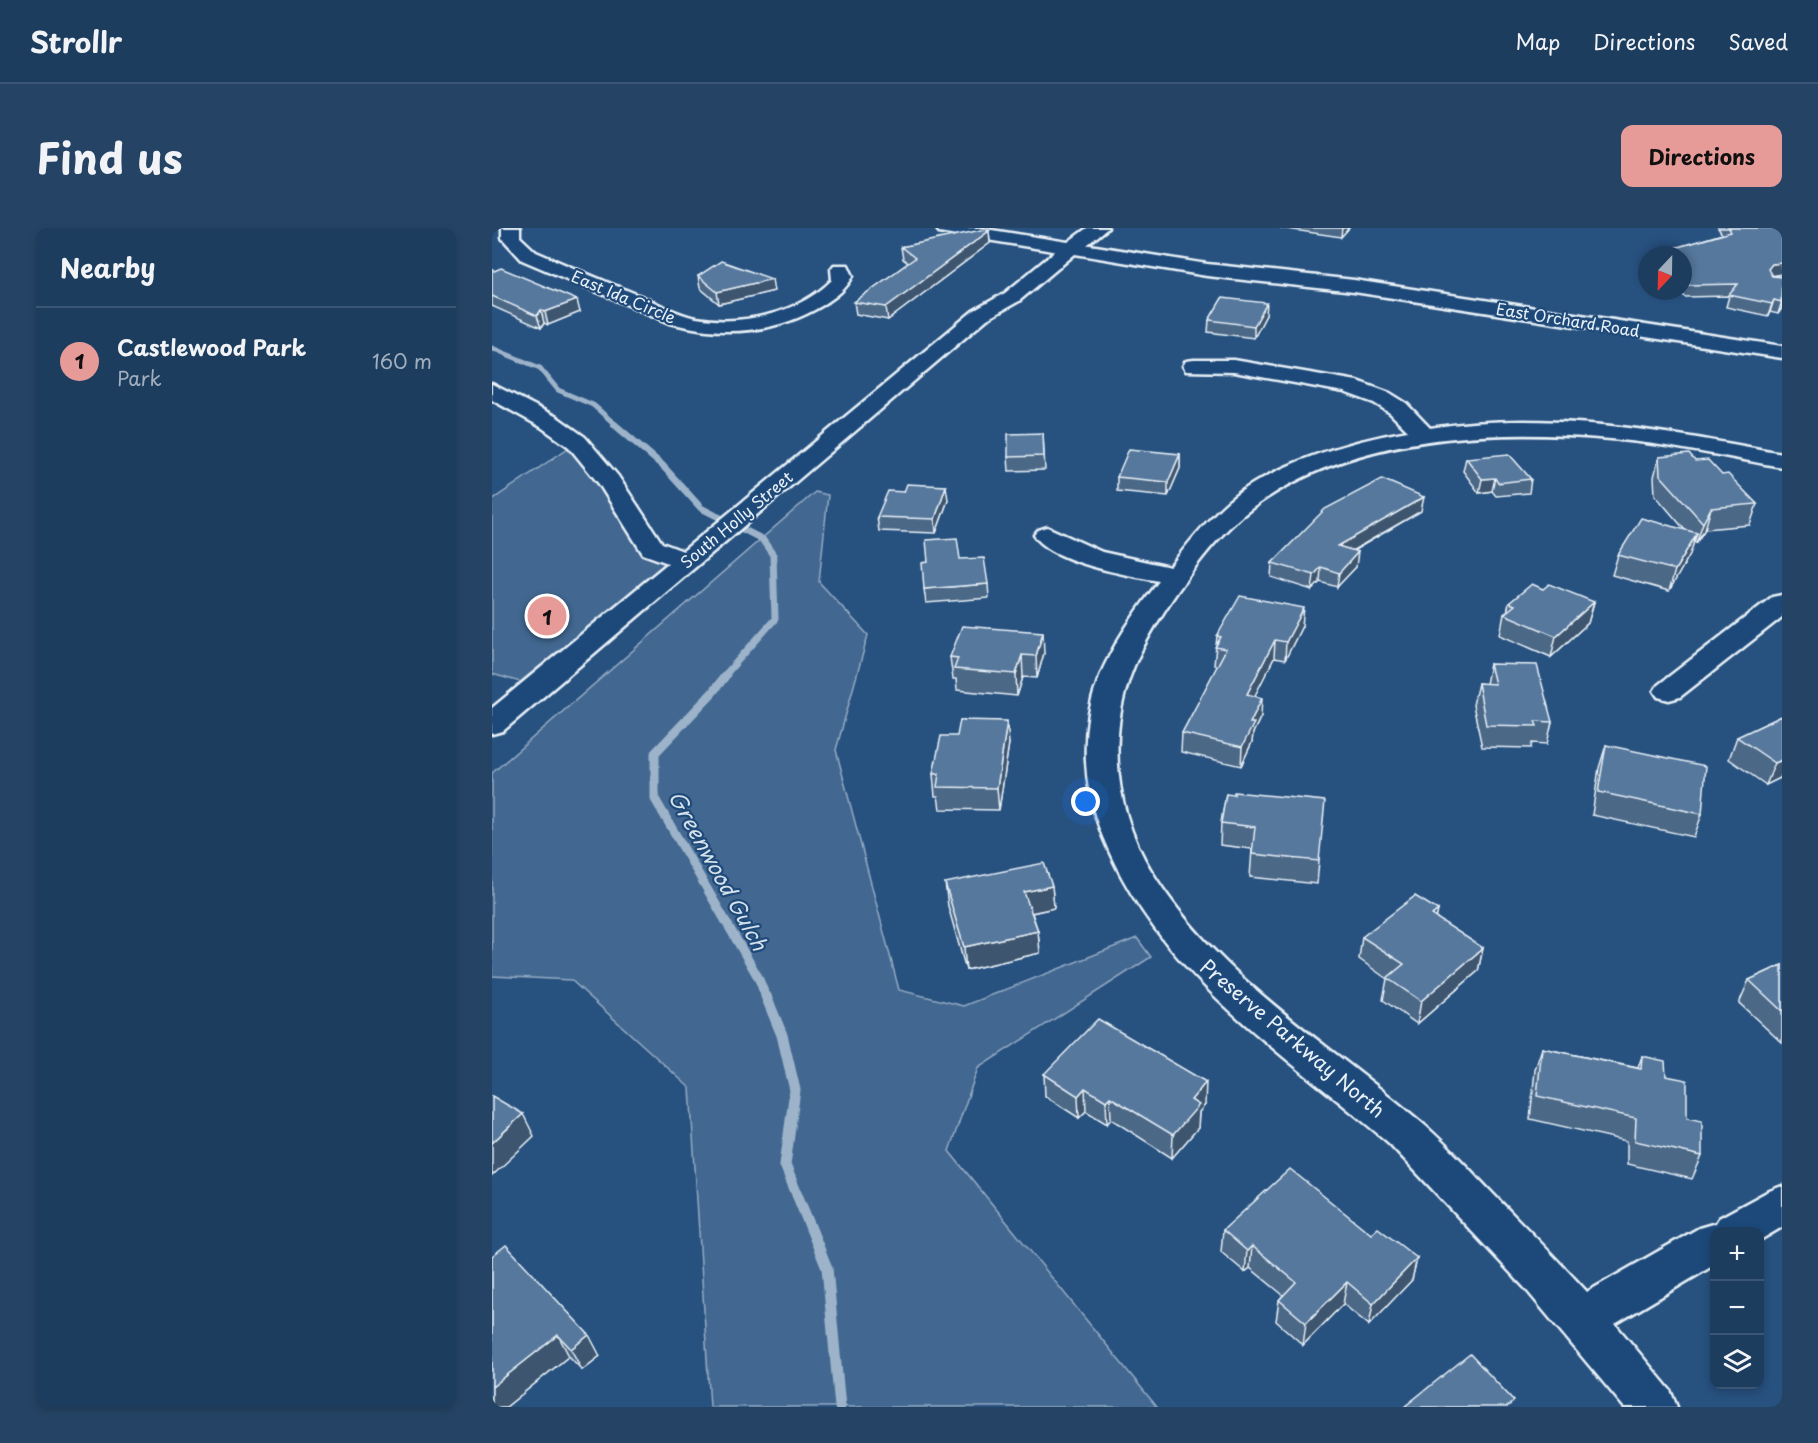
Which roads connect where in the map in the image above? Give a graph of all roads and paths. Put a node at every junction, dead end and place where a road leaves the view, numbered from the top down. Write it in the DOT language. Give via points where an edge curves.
graph roads {
  1 [pos="511,228"];
  2 [pos="945,228"];
  3 [pos="1016,228"];
  4 [pos="1072,237"];
  5 [pos="841,269"];
  6 [pos="1782,352"];
  7 [pos="1194,366"];
  8 [pos="492,390"];
  9 [pos="1424,435"];
  10 [pos="1782,460"];
  11 [pos="1047,535"];
  12 [pos="695,554"];
  13 [pos="1177,576"];
  14 [pos="1782,603"];
  15 [pos="1669,691"];
  16 [pos="492,724"];
  17 [pos="1782,1205"];
  18 [pos="1743,1227"];
  19 [pos="1710,1244"];
  20 [pos="1582,1318"];
  21 [pos="1653,1407"];
  1 -- 5 [label="street, East Ida Circle" via="511,238 529,256 696,324 754,324 798,312 836,288 843,276"];
  2 -- 4 [label="street, East Orchard Road"];
  3 -- 4 [label="street, East Orchard Road"];
  4 -- 6 [label="street, East Orchard Road" via="1207,270 1354,286"];
  4 -- 12 [label="street, South Holly Street" via="999,290 980,315"];
  7 -- 9 [label="street" via="1234,366 1349,386 1398,408"];
  8 -- 12 [label="street" via="577,442 609,481 651,548"];
  9 -- 10 [label="street, Preserve Parkway North" via="1487,429 1597,431"];
  9 -- 13 [label="street, Preserve Parkway North" via="1343,454 1275,483 1223,519"];
  11 -- 13 [label="street" via="1092,557"];
  12 -- 16 [label="street, South Holly Street"];
  13 -- 20 [label="street, Preserve Parkway North" via="1127,650 1112,682 1101,737 1106,798 1136,874 1169,924 1229,989 1422,1148"];
  14 -- 15 [label="street"];
  17 -- 18 [label="street"];
  19 -- 20 [label="street"];
  20 -- 21 [label="street, Preserve Parkway North"];
}
